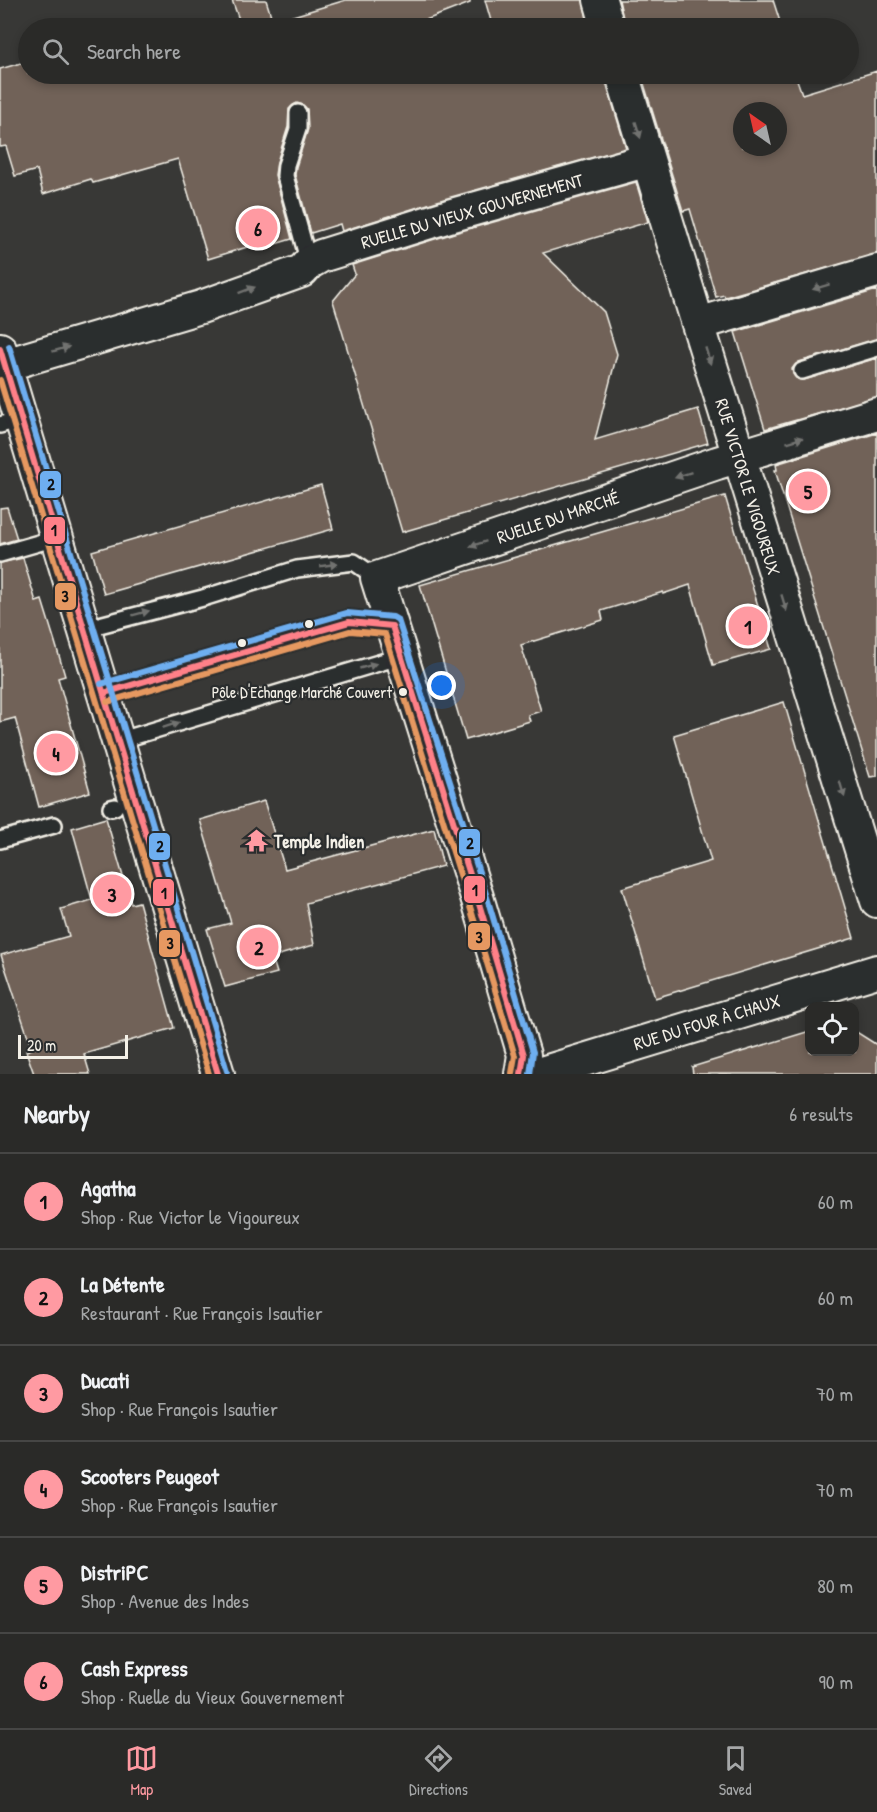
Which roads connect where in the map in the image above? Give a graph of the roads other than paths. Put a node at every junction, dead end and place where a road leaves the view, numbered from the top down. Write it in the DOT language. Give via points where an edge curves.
graph roads {
  1 [pos="600,0"];
  2 [pos="605,18"];
  3 [pos="625,84"];
  4 [pos="298,113"];
  5 [pos="648,160"];
  6 [pos="305,267"];
  7 [pos="877,271"];
  8 [pos="698,324"];
  9 [pos="877,348"];
  10 [pos="2,357"];
  11 [pos="802,371"];
  12 [pos="877,414"];
  13 [pos="10,422"];
  14 [pos="739,457"];
  15 [pos="56,538"];
  16 [pos="0,554"];
  17 [pos="376,578"];
  18 [pos="392,626"];
  19 [pos="84,629"];
  20 [pos="402,656"];
  21 [pos="104,693"];
  22 [pos="118,741"];
  23 [pos="54,825"];
  24 [pos="0,840"];
  25 [pos="877,901"];
  26 [pos="877,971"];
  27 [pos="539,1073"];
  28 [pos="218,1074"];
  1 -- 2 [label="street"];
  3 -- 5 [label="street, RUE VICTOR LE VIGOUREUX, one-way"];
  4 -- 6 [label="lane" via="298,129 285,176"];
  5 -- 6 [label="street, RUELLE DU VIEUX GOUVERNEMENT" via="449,216 321,256"];
  5 -- 8 [label="street, RUE VICTOR LE VIGOUREUX"];
  10 -- 6 [label="street, RUELLE DU VIEUX GOUVERNEMENT, one-way" via="201,307"];
  7 -- 8 [label="street, one-way"];
  8 -- 14 [label="street, RUE VICTOR LE VIGOUREUX, one-way"];
  9 -- 11 [label="lane"];
  10 -- 13 [label="street"];
  14 -- 12 [label="street, RUELLE DU MARCHÉ, one-way"];
  13 -- 15 [label="street"];
  14 -- 17 [label="street, RUELLE DU MARCHÉ, one-way"];
  14 -- 25 [label="street, RUE VICTOR LE VIGOUREUX, one-way"];
  15 -- 16 [label="lane"];
  15 -- 19 [label="street"];
  17 -- 18 [label="street"];
  19 -- 17 [label="lane, one-way" via="297,570 354,562"];
  18 -- 20 [label="street"];
  18 -- 21 [label="lane" via="349,622"];
  19 -- 21 [label="street"];
  22 -- 20 [label="lane, one-way"];
  20 -- 27 [label="street" via="524,1055"];
  21 -- 22 [label="street"];
  22 -- 28 [label="street"];
  23 -- 24 [label="lane"];
  26 -- 27 [label="street, RUE DU FOUR À CHAUX"];
}
